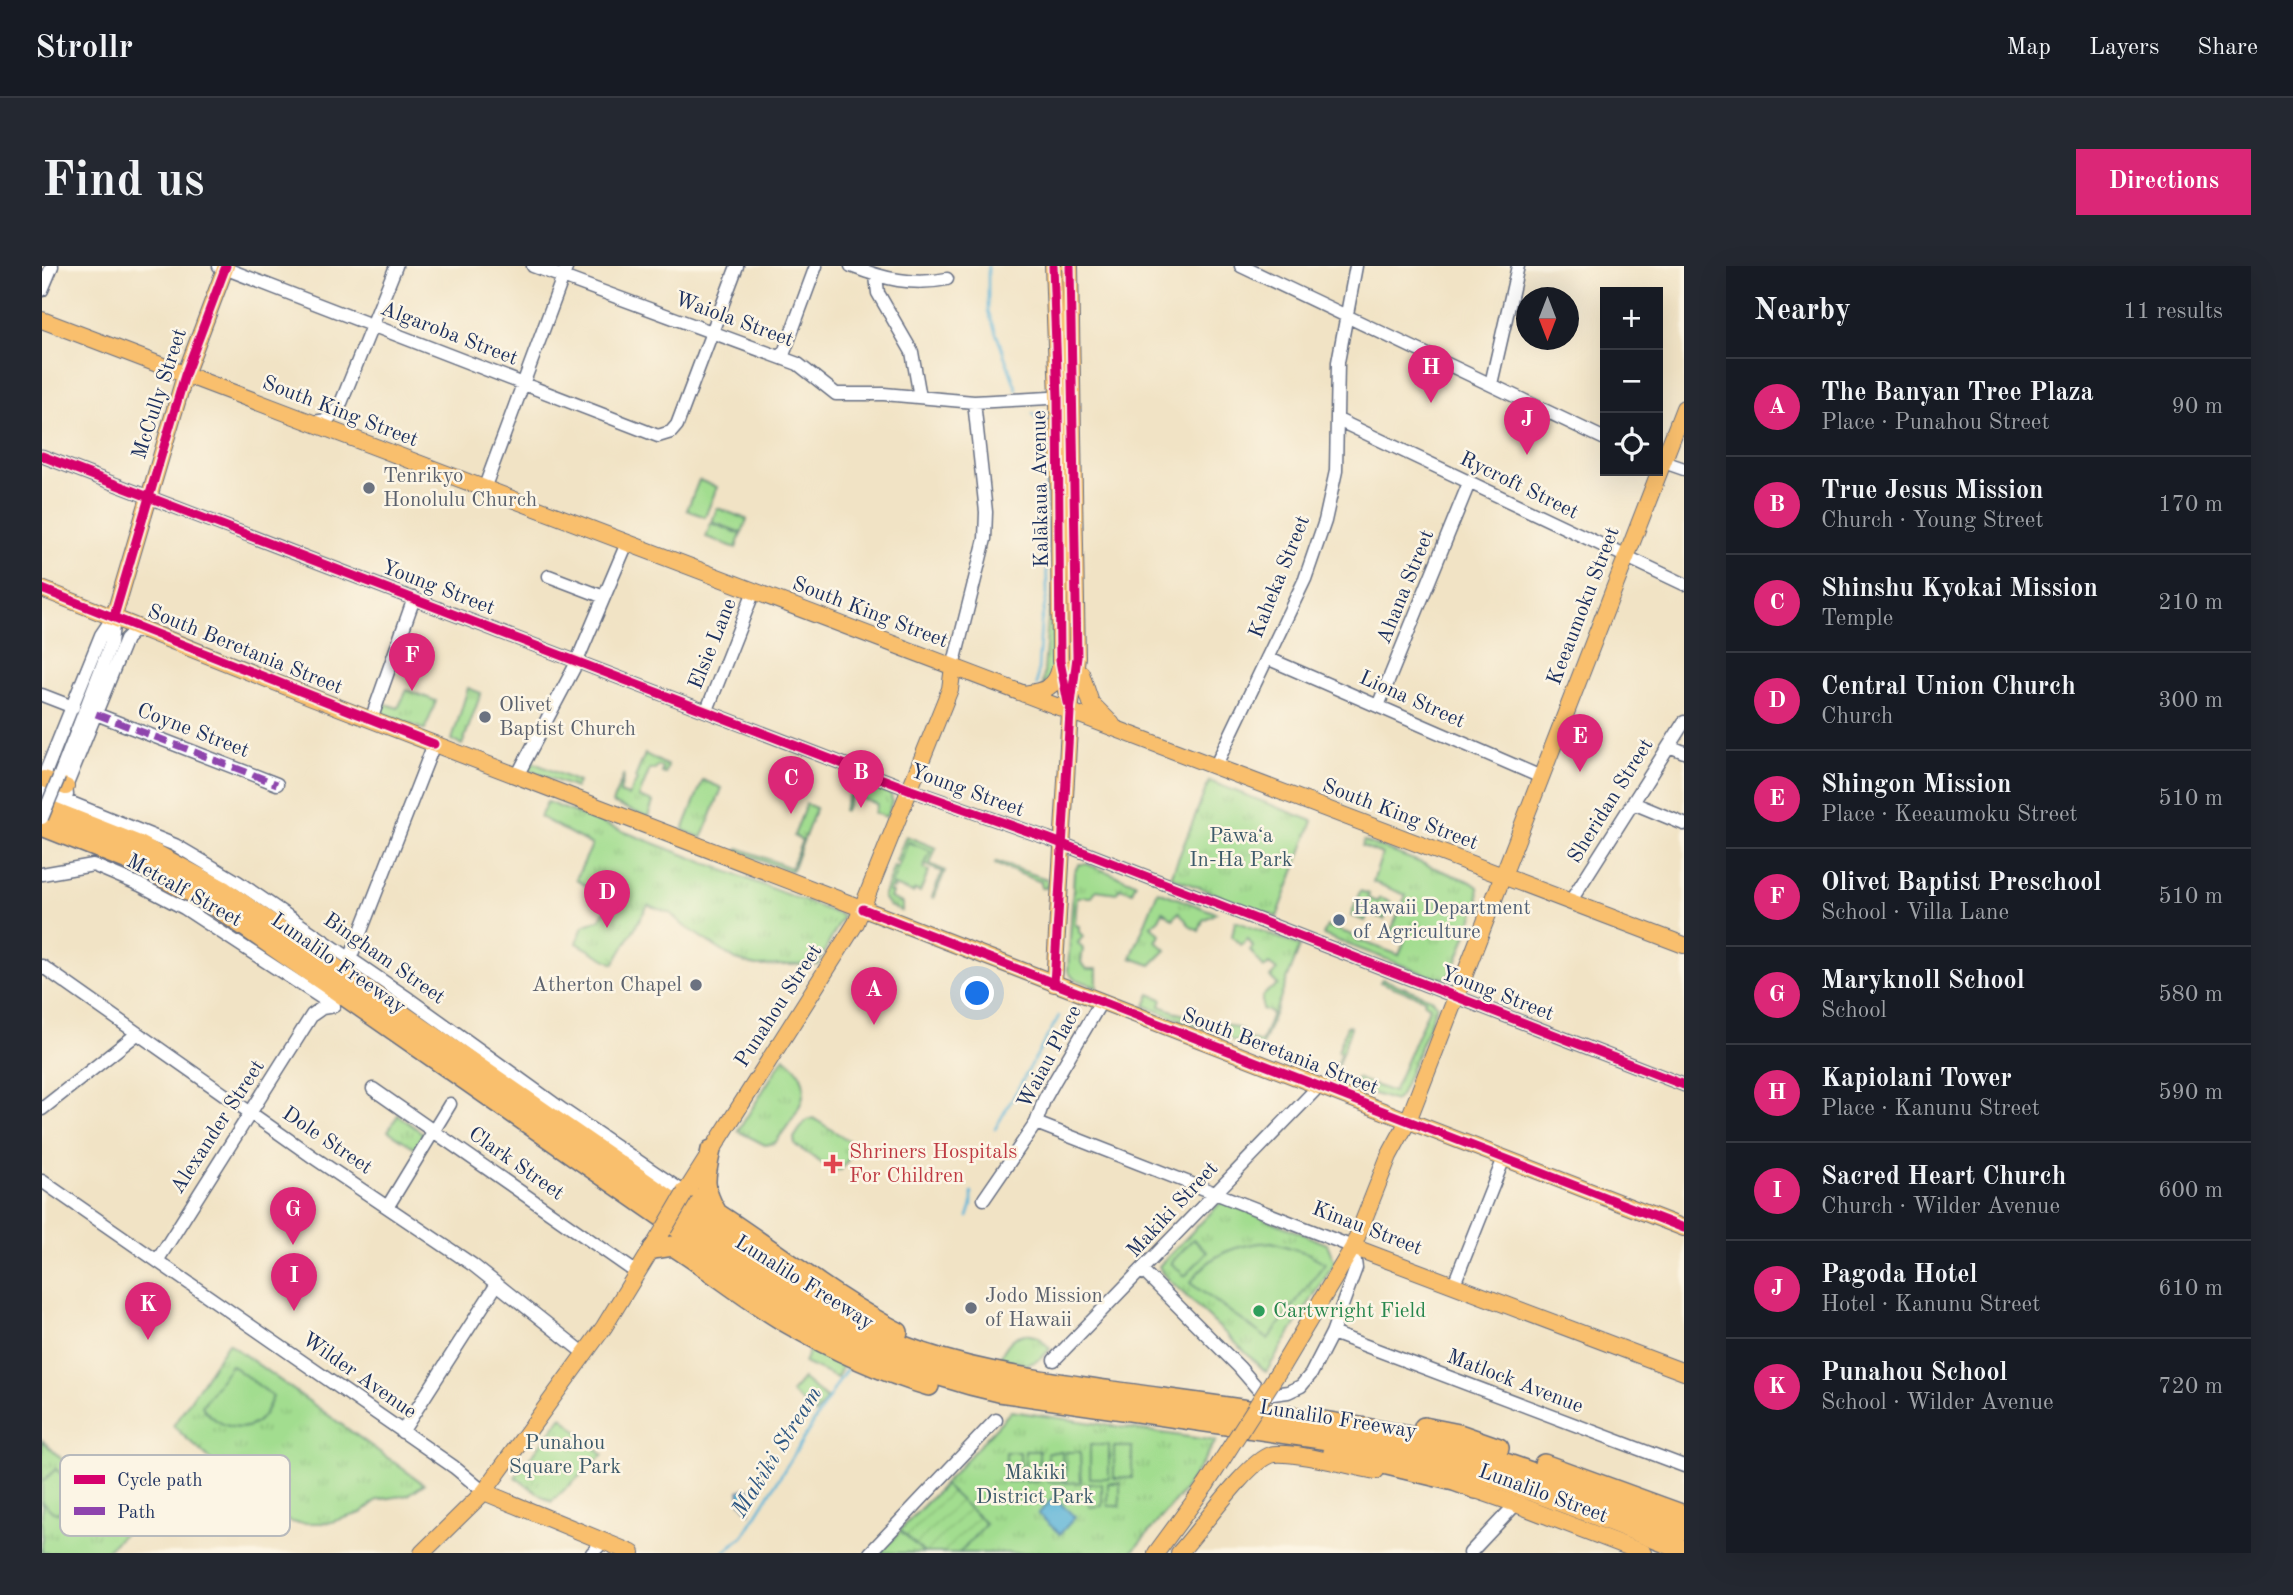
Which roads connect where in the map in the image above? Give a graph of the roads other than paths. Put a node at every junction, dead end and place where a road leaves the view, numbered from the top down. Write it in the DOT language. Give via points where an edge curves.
graph roads {
  1 [pos="52,266"];
  2 [pos="396,266"];
  3 [pos="533,266"];
  4 [pos="737,266"];
  5 [pos="816,266"];
  6 [pos="851,266"];
  7 [pos="1064,266"];
  8 [pos="1241,266"];
  9 [pos="1356,266"];
  10 [pos="1518,266"];
  11 [pos="223,267"];
  12 [pos="565,272"];
  13 [pos="876,276"];
  14 [pos="947,279"];
  15 [pos="42,290"];
  16 [pos="1346,315"];
  17 [pos="42,320"];
  18 [pos="373,325"];
  19 [pos="712,332"];
  20 [pos="782,358"];
  21 [pos="185,375"];
  22 [pos="522,383"];
  23 [pos="1491,384"];
  24 [pos="920,397"];
  25 [pos="1065,398"];
  26 [pos="974,402"];
  27 [pos="1684,408"];
  28 [pos="1338,420"];
  29 [pos="310,422"];
  30 [pos="1600,437"];
  31 [pos="42,456"];
  32 [pos="1663,456"];
  33 [pos="1663,462"];
  34 [pos="1684,469"];
  35 [pos="1656,476"];
  36 [pos="1469,483"];
  37 [pos="484,489"];
  38 [pos="150,497"];
  39 [pos="627,543"];
  40 [pos="1626,558"];
  41 [pos="549,576"];
  42 [pos="1684,584"];
  43 [pos="42,589"];
  44 [pos="754,591"];
  45 [pos="604,597"];
  46 [pos="414,598"];
  47 [pos="114,616"];
  48 [pos="152,632"];
  49 [pos="111,643"];
  50 [pos="1077,657"];
  51 [pos="1267,658"];
  52 [pos="577,660"];
  53 [pos="1060,661"];
  54 [pos="953,667"];
  55 [pos="113,671"];
  56 [pos="1024,694"];
  57 [pos="42,695"];
  58 [pos="1378,706"];
  59 [pos="73,707"];
  60 [pos="707,710"];
  61 [pos="1070,712"];
  62 [pos="96,714"];
  63 [pos="371,720"];
  64 [pos="1684,722"];
  65 [pos="1118,730"];
  66 [pos="434,744"];
  67 [pos="1669,746"];
  68 [pos="1684,752"];
  69 [pos="1216,767"];
  70 [pos="517,776"];
  71 [pos="1541,778"];
  72 [pos="277,784"];
  73 [pos="54,786"];
  74 [pos="911,790"];
  75 [pos="1633,803"];
  76 [pos="42,807"];
  77 [pos="42,818"];
  78 [pos="1684,824"];
  79 [pos="42,826"];
  80 [pos="1064,844"];
  81 [pos="42,874"];
  82 [pos="1503,876"];
  83 [pos="1570,902"];
  84 [pos="863,909"];
  85 [pos="1684,945"];
  86 [pos="350,959"];
  87 [pos="42,966"];
  88 [pos="1055,984"];
  89 [pos="311,993"];
  90 [pos="1455,996"];
  91 [pos="1101,1002"];
  92 [pos="334,1006"];
  93 [pos="313,1015"];
  94 [pos="137,1034"];
  95 [pos="430,1056"];
  96 [pos="1683,1080"];
  97 [pos="1319,1086"];
  98 [pos="373,1089"];
  99 [pos="450,1104"];
  100 [pos="42,1109"];
  101 [pos="250,1112"];
  102 [pos="1408,1121"];
  103 [pos="1036,1123"];
  104 [pos="434,1131"];
  105 [pos="711,1150"];
  106 [pos="1504,1158"];
  107 [pos="42,1181"];
  108 [pos="1217,1192"];
  109 [pos="685,1193"];
  110 [pos="984,1199"];
  111 [pos="387,1206"];
  112 [pos="716,1212"];
  113 [pos="1684,1228"];
  114 [pos="1353,1247"];
  115 [pos="653,1248"];
  116 [pos="158,1261"];
  117 [pos="1143,1271"];
  118 [pos="637,1273"];
  119 [pos="497,1284"];
  120 [pos="1454,1284"];
  121 [pos="1332,1333"];
  122 [pos="585,1354"];
  123 [pos="1054,1360"];
  124 [pos="1684,1373"];
  125 [pos="1010,1376"];
  126 [pos="1025,1396"];
  127 [pos="1277,1414"];
  128 [pos="996,1420"];
  129 [pos="402,1432"];
  130 [pos="1297,1436"];
  131 [pos="1684,1466"];
  132 [pos="1476,1489"];
  133 [pos="484,1492"];
  134 [pos="1516,1504"];
  135 [pos="1601,1509"];
  136 [pos="1684,1515"];
  137 [pos="1684,1531"];
  138 [pos="598,1547"];
  139 [pos="1684,1550"];
  140 [pos="1639,1552"];
  141 [pos="422,1553"];
  142 [pos="632,1553"];
  143 [pos="870,1553"];
  144 [pos="1156,1553"];
  145 [pos="1179,1553"];
  146 [pos="1470,1553"];
  1 -- 15 [label="street"];
  2 -- 18 [label="street"];
  3 -- 12 [label="street, Waiola Street"];
  4 -- 19 [label="street"];
  5 -- 20 [label="street"];
  6 -- 13 [label="street"];
  7 -- 25 [label="main road, Kalākaua Avenue"];
  8 -- 16 [label="street"];
  9 -- 16 [label="street, Kaheka Street"];
  10 -- 23 [label="street"];
  11 -- 18 [label="street, Algaroba Street"];
  11 -- 21 [label="main road, McCully Street"];
  12 -- 19 [label="street, Waiola Street"];
  12 -- 22 [label="street"];
  13 -- 14 [label="street" via="913,283"];
  13 -- 24 [label="street" via="878,293 912,352"];
  16 -- 23 [label="street"];
  16 -- 28 [label="street, Kaheka Street" via="1338,362"];
  17 -- 21 [label="main road, South King Street"];
  18 -- 22 [label="street, Algaroba Street"];
  18 -- 29 [label="street" via="339,408 327,420"];
  19 -- 20 [label="street, Waiola Street"];
  19 -- 22 [label="street, Algaroba Street" via="677,425 665,435"];
  20 -- 24 [label="street, Waiola Street" via="804,367 836,394"];
  21 -- 29 [label="main road, South King Street"];
  21 -- 38 [label="main road, McCully Street"];
  22 -- 37 [label="street"];
  23 -- 30 [label="street"];
  24 -- 26 [label="street, Waiola Street"];
  25 -- 26 [label="street, Waiola Street"];
  25 -- 50 [label="main road, Kalākaua Avenue"];
  25 -- 53 [label="main road, Kalākaua Avenue"];
  26 -- 54 [label="street, Punahou Street" via="987,523"];
  27 -- 32 [label="main road, Keeaumoku Street"];
  28 -- 36 [label="street, Rycroft Street"];
  28 -- 51 [label="street, Kaheka Street" via="1336,471 1325,521 1305,579"];
  29 -- 37 [label="main road, South King Street"];
  31 -- 38 [label="street, Young Street"];
  33 -- 34 [label="street"];
  35 -- 40 [label="main road, Keeaumoku Street"];
  36 -- 40 [label="street, Rycroft Street"];
  36 -- 58 [label="street, Ahana Street"];
  37 -- 39 [label="main road, South King Street"];
  38 -- 46 [label="street, Young Street"];
  38 -- 47 [label="main road, McCully Street"];
  39 -- 44 [label="main road, South King Street"];
  39 -- 45 [label="street"];
  40 -- 42 [label="street, Rycroft Street"];
  40 -- 71 [label="main road, Keeaumoku Street"];
  41 -- 45 [label="street"];
  43 -- 47 [label="main road, South Beretania Street"];
  44 -- 54 [label="main road, South King Street"];
  44 -- 60 [label="street, Elsie Lane"];
  45 -- 52 [label="street"];
  46 -- 52 [label="street, Young Street"];
  46 -- 63 [label="street"];
  47 -- 48 [label="main road, South Beretania Street"];
  47 -- 49 [label="street, McCully Street"];
  47 -- 59 [label="street, McCully Street" via="101,635"];
  48 -- 55 [label="street, McCully Street" via="129,634"];
  48 -- 63 [label="main road, South Beretania Street"];
  49 -- 55 [label="street"];
  49 -- 73 [label="street, McCully Street"];
  50 -- 61 [label="main road, Kalākaua Avenue"];
  50 -- 65 [label="main road" via="1091,703"];
  51 -- 58 [label="street, Liona Street"];
  51 -- 69 [label="street, Kaheka Street"];
  52 -- 60 [label="street, Young Street"];
  52 -- 70 [label="street"];
  53 -- 56 [label="main road" via="1053,685"];
  53 -- 61 [label="main road, Kalākaua Avenue"];
  54 -- 56 [label="main road, South King Street"];
  54 -- 74 [label="main road, Punahou Street" via="950,689"];
  55 -- 62 [label="street, McCully Street"];
  56 -- 61 [label="main road, South King Street"];
  57 -- 59 [label="street"];
  58 -- 71 [label="street, Liona Street"];
  59 -- 73 [label="street, McCully Street"];
  60 -- 74 [label="street, Young Street"];
  61 -- 65 [label="main road, South King Street"];
  61 -- 80 [label="main road, Kalākaua Avenue"];
  62 -- 72 [label="street, Coyne Street"];
  62 -- 73 [label="street, McCully Street"];
  63 -- 66 [label="main road, South Beretania Street"];
  64 -- 67 [label="street, Sheridan Street"];
  65 -- 69 [label="main road, South King Street"];
  66 -- 70 [label="main road, South Beretania Street"];
  66 -- 86 [label="street"];
  67 -- 68 [label="street"];
  67 -- 75 [label="street, Sheridan Street"];
  69 -- 82 [label="main road, South King Street"];
  70 -- 84 [label="main road, South Beretania Street"];
  71 -- 82 [label="main road, Keeaumoku Street"];
  73 -- 77 [label="street, McCully Street, bridge"];
  73 -- 86 [label="street, Bingham Street" via="175,845"];
  74 -- 80 [label="street, Young Street"];
  74 -- 84 [label="main road, Punahou Street"];
  75 -- 78 [label="street"];
  75 -- 83 [label="street, Sheridan Street"];
  76 -- 125 [label="highway, Lunalilo Freeway" via="138,845 224,891 852,1323 925,1354"];
  79 -- 95 [label="highway, Lunalilo Freeway" via="138,864 211,903"];
  80 -- 88 [label="main road, Kalākaua Avenue"];
  80 -- 90 [label="street, Young Street"];
  81 -- 89 [label="street, Metcalf Street" via="93,865 128,880 184,908"];
  82 -- 83 [label="main road, South King Street"];
  82 -- 90 [label="main road, Keeaumoku Street"];
  83 -- 85 [label="main road, South King Street"];
  84 -- 88 [label="main road, South Beretania Street"];
  84 -- 105 [label="main road, Punahou Street"];
  86 -- 109 [label="street, Bingham Street"];
  87 -- 94 [label="street, Dole Street"];
  88 -- 91 [label="main road, South Beretania Street"];
  89 -- 92 [label="street, Metcalf Street"];
  89 -- 93 [label="street"];
  90 -- 96 [label="street, Young Street"];
  90 -- 102 [label="main road, Keeaumoku Street"];
  91 -- 97 [label="main road, South Beretania Street"];
  91 -- 103 [label="street, Waiau Place" via="1044,1100"];
  92 -- 93 [label="street"];
  92 -- 95 [label="highway"];
  93 -- 101 [label="street, Alexander Street"];
  94 -- 100 [label="street"];
  94 -- 101 [label="street, Dole Street"];
  95 -- 126 [label="highway, Lunalilo Freeway" via="825,1327 922,1371"];
  97 -- 102 [label="main road, South Beretania Street"];
  97 -- 108 [label="street, Makiki Street"];
  98 -- 104 [label="street, Clark Street"];
  99 -- 104 [label="street"];
  101 -- 111 [label="street, Dole Street"];
  101 -- 116 [label="street, Alexander Street"];
  102 -- 106 [label="main road, South Beretania Street"];
  102 -- 114 [label="main road, Keeaumoku Street" via="1388,1156"];
  103 -- 108 [label="street, Kinau Street"];
  103 -- 110 [label="street, Waiau Place"];
  104 -- 111 [label="street"];
  104 -- 118 [label="street, Clark Street"];
  105 -- 109 [label="main road, Punahou Street"];
  105 -- 112 [label="highway" via="706,1195"];
  106 -- 113 [label="main road, South Beretania Street"];
  106 -- 120 [label="street"];
  107 -- 116 [label="street, Wilder Avenue"];
  108 -- 114 [label="street, Kinau Street"];
  108 -- 117 [label="street, Makiki Street"];
  109 -- 112 [label="highway"];
  109 -- 115 [label="main road, Punahou Street, bridge"];
  111 -- 119 [label="street, Dole Street"];
  112 -- 125 [label="highway" via="852,1306 897,1331"];
  114 -- 120 [label="main road, Kinau Street"];
  114 -- 121 [label="street, Keeaumoku Street" via="1356,1268"];
  114 -- 144 [label="main road, Keeaumoku Street, bridge" via="1206,1485"];
  115 -- 118 [label="main road, Punahou Street"];
  115 -- 126 [label="highway" via="673,1246 784,1321 902,1378 961,1392"];
  116 -- 129 [label="street, Wilder Avenue"];
  117 -- 121 [label="street, Keeaumoku Street" via="1258,1389 1273,1394 1301,1386"];
  117 -- 123 [label="street, Makiki Street"];
  118 -- 122 [label="main road, Punahou Street"];
  119 -- 122 [label="street, Dole Street"];
  119 -- 129 [label="street"];
  120 -- 124 [label="main road, Kinau Street"];
  121 -- 131 [label="street, Matlock Avenue"];
  122 -- 133 [label="main road, Punahou Street"];
  125 -- 127 [label="highway, Lunalilo Freeway"];
  126 -- 130 [label="highway, Lunalilo Freeway"];
  127 -- 135 [label="highway, Lunalilo Freeway" via="1438,1443 1513,1466"];
  127 -- 136 [label="highway" via="1390,1420 1459,1434"];
  128 -- 143 [label="street"];
  129 -- 133 [label="street, Wilder Avenue"];
  130 -- 132 [label="highway" via="1322,1450"];
  130 -- 135 [label="highway, Lunalilo Freeway" via="1446,1463"];
  132 -- 134 [label="main road, Lunalilo Street"];
  132 -- 145 [label="main road, Lunalilo Street" via="1270,1454 1225,1497"];
  133 -- 138 [label="main road, Wilder Avenue"];
  133 -- 141 [label="main road, Punahou Street"];
  134 -- 140 [label="main road, Lunalilo Street"];
  134 -- 146 [label="street"];
  135 -- 137 [label="highway, Lunalilo Freeway"];
  135 -- 139 [label="highway, Lunalilo Freeway"];
  138 -- 142 [label="main road, Wilder Avenue"];
}
